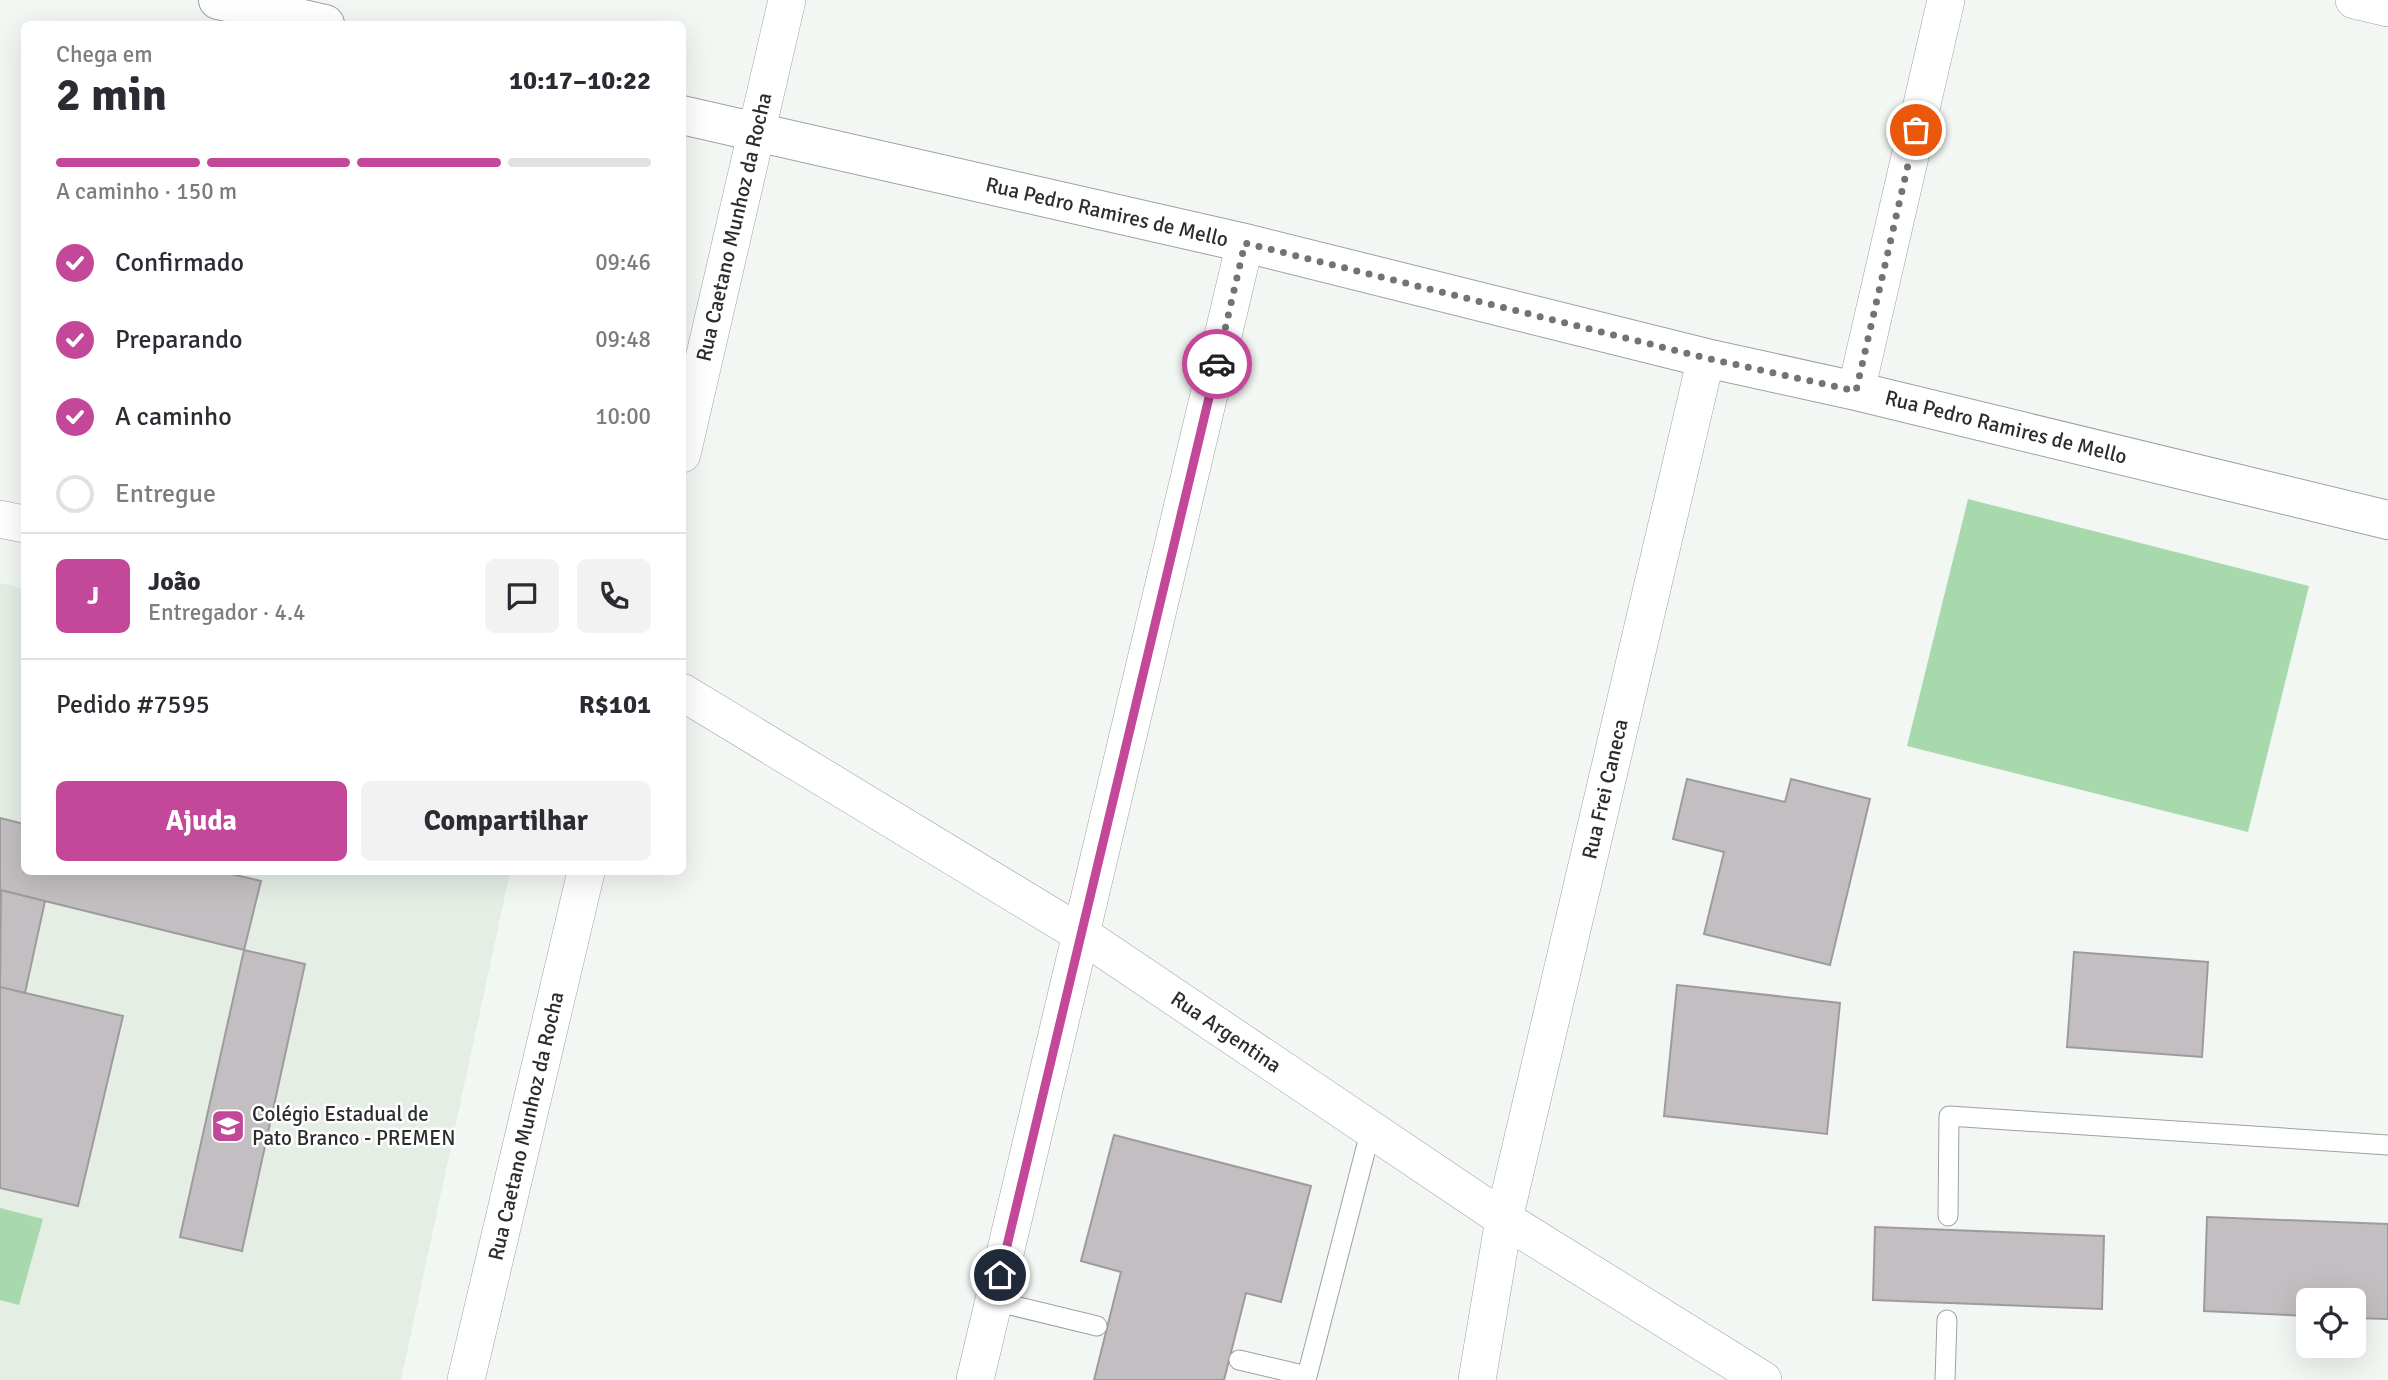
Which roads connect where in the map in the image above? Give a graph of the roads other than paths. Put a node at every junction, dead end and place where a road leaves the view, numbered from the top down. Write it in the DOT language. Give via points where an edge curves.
graph roads {
  1 [pos="218,0"];
  2 [pos="787,0"];
  3 [pos="1946,0"];
  4 [pos="2354,0"];
  5 [pos="2388,8"];
  6 [pos="311,14"];
  7 [pos="686,116"];
  8 [pos="755,133"];
  9 [pos="1245,243"];
  10 [pos="1706,358"];
  11 [pos="1856,391"];
  12 [pos="686,436"];
  13 [pos="0,519"];
  14 [pos="2388,520"];
  15 [pos="21,523"];
  16 [pos="686,694"];
  17 [pos="585,875"];
  18 [pos="1081,934"];
  19 [pos="1371,1129"];
  20 [pos="2388,1145"];
  21 [pos="1948,1216"];
  22 [pos="1504,1219"];
  23 [pos="994,1301"];
  24 [pos="1947,1320"];
  25 [pos="1097,1326"];
  26 [pos="1239,1360"];
  27 [pos="466,1380"];
  28 [pos="975,1380"];
  29 [pos="1477,1380"];
  30 [pos="1763,1380"];
  31 [pos="1945,1380"];
  1 -- 6 [label="street"];
  2 -- 8 [label="street, Rua Caetano Munhoz da Rocha"];
  3 -- 11 [label="street"];
  4 -- 5 [label="street"];
  7 -- 8 [label="street, Rua Pedro Ramires de Mello"];
  8 -- 9 [label="street, Rua Pedro Ramires de Mello"];
  8 -- 12 [label="street, Rua Caetano Munhoz da Rocha"];
  9 -- 10 [label="street, Rua Pedro Ramires de Mello"];
  9 -- 18 [label="street"];
  10 -- 11 [label="street, Rua Pedro Ramires de Mello"];
  10 -- 22 [label="street, Rua Frei Caneca"];
  11 -- 14 [label="street, Rua Pedro Ramires de Mello"];
  13 -- 15 [label="street"];
  16 -- 18 [label="street, Rua Argentina"];
  17 -- 27 [label="street, Rua Caetano Munhoz da Rocha"];
  18 -- 19 [label="street, Rua Argentina"];
  18 -- 23 [label="street"];
  19 -- 22 [label="street, Rua Argentina"];
  19 -- 26 [label="lane" via="1307,1376"];
  20 -- 21 [label="lane" via="1949,1116"];
  22 -- 29 [label="street, Rua Frei Caneca"];
  22 -- 30 [label="street, Rua Argentina"];
  23 -- 25 [label="lane"];
  23 -- 28 [label="street"];
  24 -- 31 [label="lane"];
}
